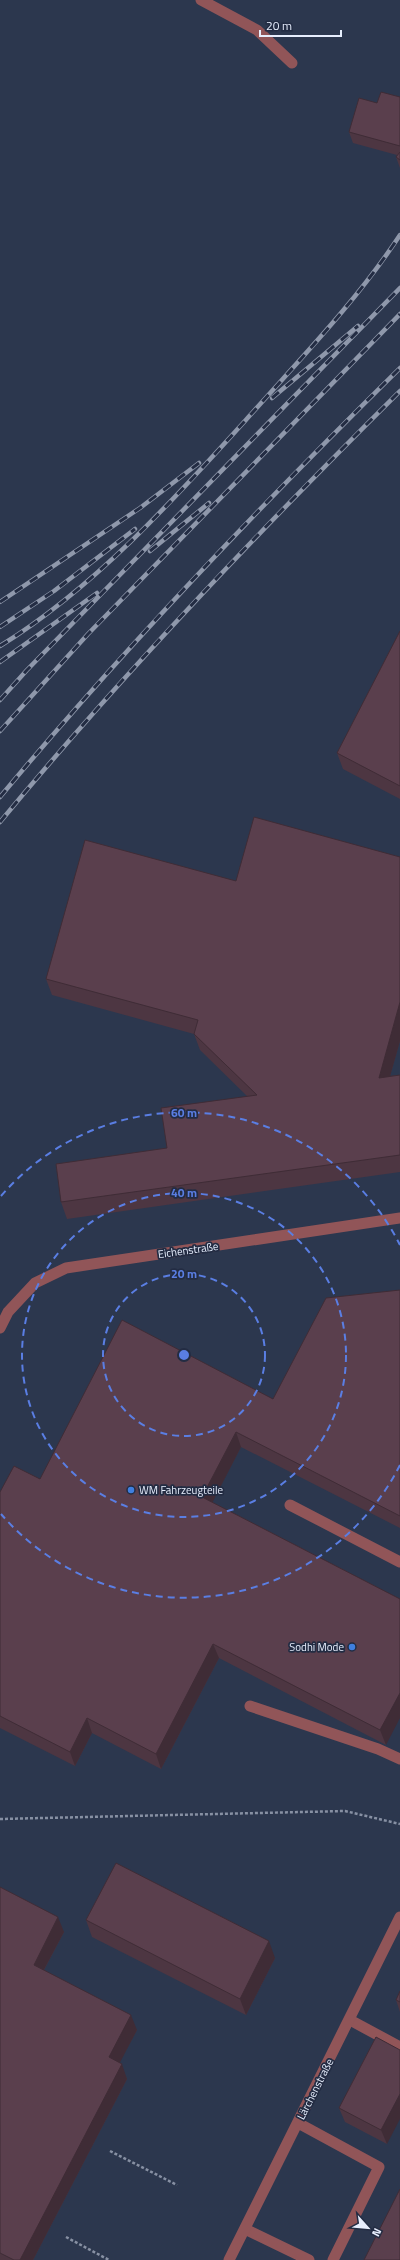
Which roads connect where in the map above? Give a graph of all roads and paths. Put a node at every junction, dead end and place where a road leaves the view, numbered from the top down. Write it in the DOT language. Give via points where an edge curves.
graph roads {
  1 [pos="201,0"];
  2 [pos="292,63"];
  3 [pos="400,1218"];
  4 [pos="0,1328"];
  5 [pos="290,1506"];
  6 [pos="400,1562"];
  7 [pos="250,1706"];
  8 [pos="400,1759"];
  9 [pos="0,1819"];
  10 [pos="400,1824"];
  11 [pos="400,1917"];
  12 [pos="350,2020"];
  13 [pos="400,2047"];
  14 [pos="298,2123"];
  15 [pos="110,2150"];
  16 [pos="177,2185"];
  17 [pos="245,2228"];
  18 [pos="66,2238"];
  19 [pos="109,2260"];
  20 [pos="229,2260"];
  21 [pos="309,2260"];
  22 [pos="333,2260"];
  1 -- 2 [label="street" via="257,30"];
  3 -- 4 [label="street, Eichenstraße" via="66,1268 35,1283 8,1312"];
  5 -- 6 [label="street"];
  7 -- 8 [label="street" via="378,1749"];
  9 -- 10 [label="path" via="345,1811"];
  11 -- 12 [label="street, Lärchenstraße"];
  12 -- 13 [label="street"];
  12 -- 14 [label="street, Lärchenstraße"];
  14 -- 17 [label="street, Lärchenstraße"];
  14 -- 22 [label="street" via="379,2167"];
  15 -- 16 [label="path"];
  17 -- 20 [label="street, Lärchenstraße"];
  17 -- 21 [label="street"];
  18 -- 19 [label="path"];
}
